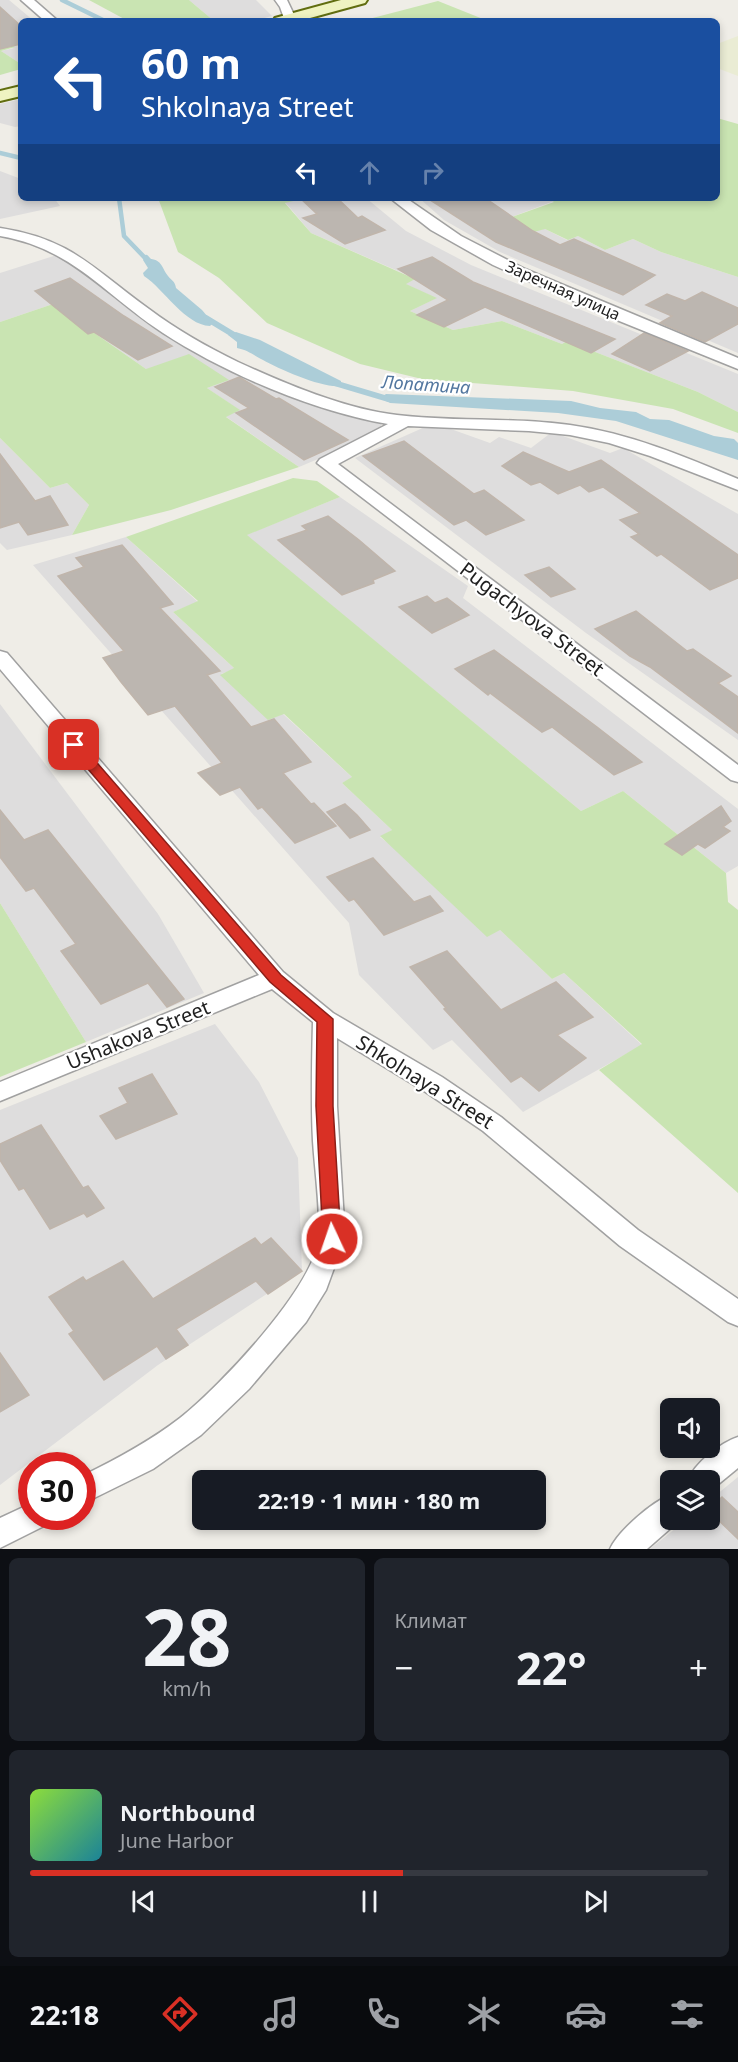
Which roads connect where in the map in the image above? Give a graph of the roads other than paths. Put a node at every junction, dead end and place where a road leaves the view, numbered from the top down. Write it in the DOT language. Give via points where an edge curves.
graph roads {
  1 [pos="27,0"];
  2 [pos="281,0"];
  3 [pos="359,0"];
  4 [pos="48,18"];
  5 [pos="286,18"];
  6 [pos="294,18"];
  7 [pos="18,92"];
  8 [pos="0,96"];
  9 [pos="401,201"];
  10 [pos="0,232"];
  11 [pos="738,364"];
  12 [pos="405,421"];
  13 [pos="738,485"];
  14 [pos="0,657"];
  15 [pos="738,775"];
  16 [pos="275,978"];
  17 [pos="325,1019"];
  18 [pos="0,1092"];
  19 [pos="738,1314"];
  20 [pos="738,1450"];
  21 [pos="715,1470"];
  22 [pos="96,1484"];
  23 [pos="660,1518"];
  24 [pos="18,1524"];
  25 [pos="0,1534"];
  26 [pos="625,1549"];
  1 -- 4 [label="street"];
  2 -- 5 [label="street"];
  3 -- 6 [label="main road"];
  7 -- 8 [label="main road"];
  9 -- 11 [label="street, Заречная улица" via="436,228 478,252"];
  10 -- 12 [label="street" via="25,235 59,248 153,320 214,357 320,400"];
  12 -- 13 [label="street" via="540,427 607,436"];
  12 -- 15 [label="street, Pugachyova Street" via="326,463"];
  14 -- 16 [label="street, Shkolnaya Street"];
  16 -- 17 [label="street, Shkolnaya Street"];
  16 -- 18 [label="street, Ushakova Street"];
  17 -- 19 [label="street, Shkolnaya Street" via="492,1124 629,1238"];
  17 -- 22 [label="street" via="324,1106 332,1239 316,1282 297,1314 239,1380 191,1426 143,1460"];
  20 -- 21 [label="street"];
  23 -- 26 [label="street"];
  24 -- 25 [label="street"];
}
